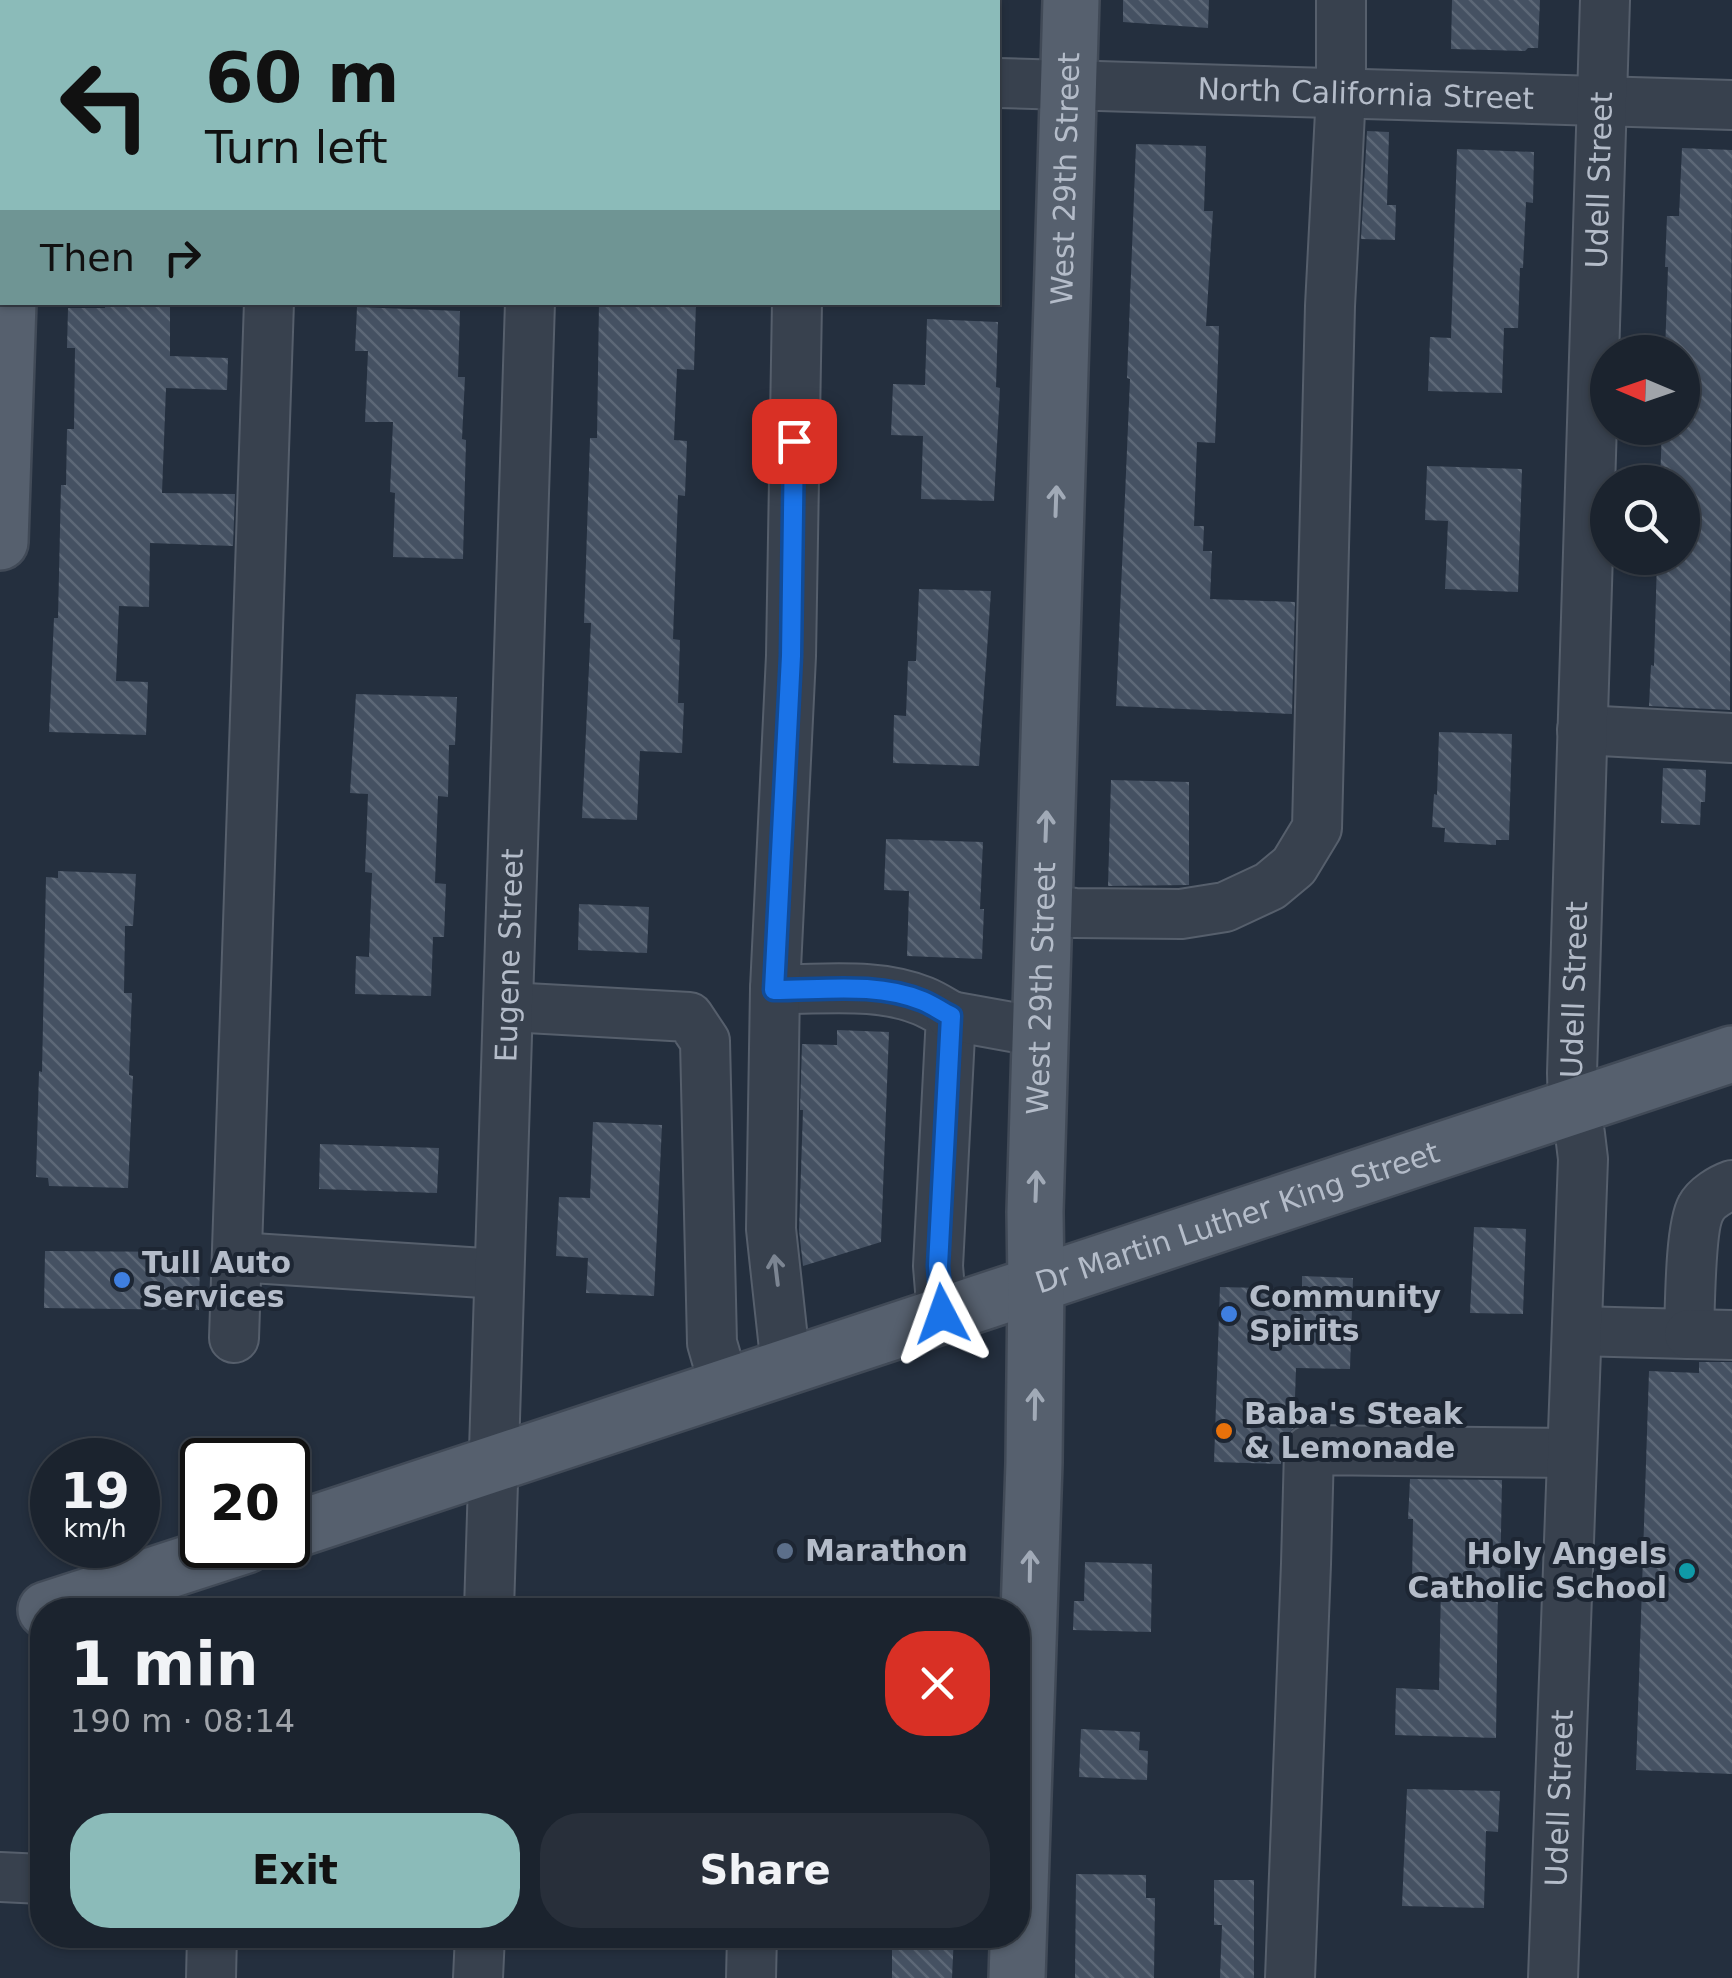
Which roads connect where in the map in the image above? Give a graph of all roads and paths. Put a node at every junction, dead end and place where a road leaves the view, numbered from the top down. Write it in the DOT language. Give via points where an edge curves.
graph roads {
  1 [pos="1071,0"];
  2 [pos="1341,0"];
  3 [pos="1604,0"];
  4 [pos="1000,84"];
  5 [pos="1068,86"];
  6 [pos="1341,93"];
  7 [pos="1601,101"];
  8 [pos="1732,105"];
  9 [pos="8,305"];
  10 [pos="269,305"];
  11 [pos="530,305"];
  12 [pos="796,305"];
  13 [pos="0,542"];
  14 [pos="1582,730"];
  15 [pos="1732,738"];
  16 [pos="1044,910"];
  17 [pos="774,990"];
  18 [pos="508,1007"];
  19 [pos="951,1016"];
  20 [pos="1040,1032"];
  21 [pos="1732,1054"];
  22 [pos="1573,1107"];
  23 [pos="1732,1186"];
  24 [pos="237,1258"];
  25 [pos="499,1274"];
  26 [pos="1036,1283"];
  27 [pos="942,1314"];
  28 [pos="1576,1331"];
  29 [pos="1710,1335"];
  30 [pos="234,1338"];
  31 [pos="786,1367"];
  32 [pos="726,1388"];
  33 [pos="1572,1453"];
  34 [pos="493,1465"];
  35 [pos="310,1525"];
  36 [pos="180,1566"];
  37 [pos="81,1598"];
  38 [pos="489,1598"];
  39 [pos="1030,1598"];
  40 [pos="30,1615"];
  41 [pos="0,1625"];
  42 [pos="0,1878"];
  43 [pos="30,1879"];
  44 [pos="212,1948"];
  45 [pos="479,1948"];
  46 [pos="751,1948"];
  47 [pos="1018,1948"];
  48 [pos="211,1978"];
  49 [pos="478,1978"];
  50 [pos="750,1978"];
  51 [pos="1017,1978"];
  52 [pos="1290,1978"];
  53 [pos="1554,1978"];
  1 -- 5 [label="main road, West 29th Street"];
  2 -- 6 [label="street"];
  3 -- 7 [label="street, Udell Street"];
  4 -- 5 [label="street, North California Street"];
  5 -- 6 [label="street, North California Street"];
  16 -- 5 [label="main road, West 29th Street, one-way"];
  6 -- 7 [label="street, North California Street"];
  6 -- 16 [label="street" via="1317,828 1294,866 1270,886 1226,906 1181,914"];
  7 -- 8 [label="street, North California Street"];
  7 -- 14 [label="street, Udell Street"];
  9 -- 13 [label="main road"];
  10 -- 24 [label="street"];
  11 -- 18 [label="street, Eugene Street"];
  12 -- 17 [label="street" via="791,656"];
  14 -- 15 [label="street"];
  14 -- 22 [label="street, Udell Street"];
  16 -- 20 [label="main road, West 29th Street"];
  17 -- 19 [label="street" via="886,991"];
  31 -- 17 [label="street, one-way" via="771,1230"];
  18 -- 25 [label="street, Eugene Street"];
  18 -- 32 [label="street" via="688,1017 705,1041 712,1343"];
  19 -- 20 [label="street"];
  19 -- 27 [label="street" via="938,1266"];
  26 -- 20 [label="main road, West 29th Street, one-way"];
  21 -- 22 [label="main road, Dr Martin Luther King Street"];
  22 -- 26 [label="main road, Dr Martin Luther King Street"];
  22 -- 28 [label="street, Udell Street" via="1582,1159"];
  23 -- 29 [label="street" via="1700,1208 1694,1238"];
  24 -- 25 [label="street"];
  24 -- 30 [label="street"];
  25 -- 34 [label="street, Eugene Street"];
  26 -- 27 [label="main road, Dr Martin Luther King Street"];
  39 -- 26 [label="main road, West 29th Street, one-way"];
  27 -- 31 [label="main road, Dr Martin Luther King Street"];
  28 -- 29 [label="street"];
  28 -- 33 [label="street, Udell Street"];
  31 -- 32 [label="main road, Dr Martin Luther King Street"];
  32 -- 34 [label="main road, Dr Martin Luther King Street"];
  33 -- 52 [label="street" via="1308,1450"];
  33 -- 53 [label="street, Udell Street"];
  34 -- 35 [label="main road, Dr Martin Luther King Street"];
  34 -- 38 [label="street, Eugene Street"];
  36 -- 37 [label="main road"];
  40 -- 41 [label="main road"];
  42 -- 43 [label="street"];
  44 -- 48 [label="street"];
  45 -- 49 [label="street"];
  46 -- 50 [label="street"];
  51 -- 47 [label="main road, West 29th Street, one-way"];
}
